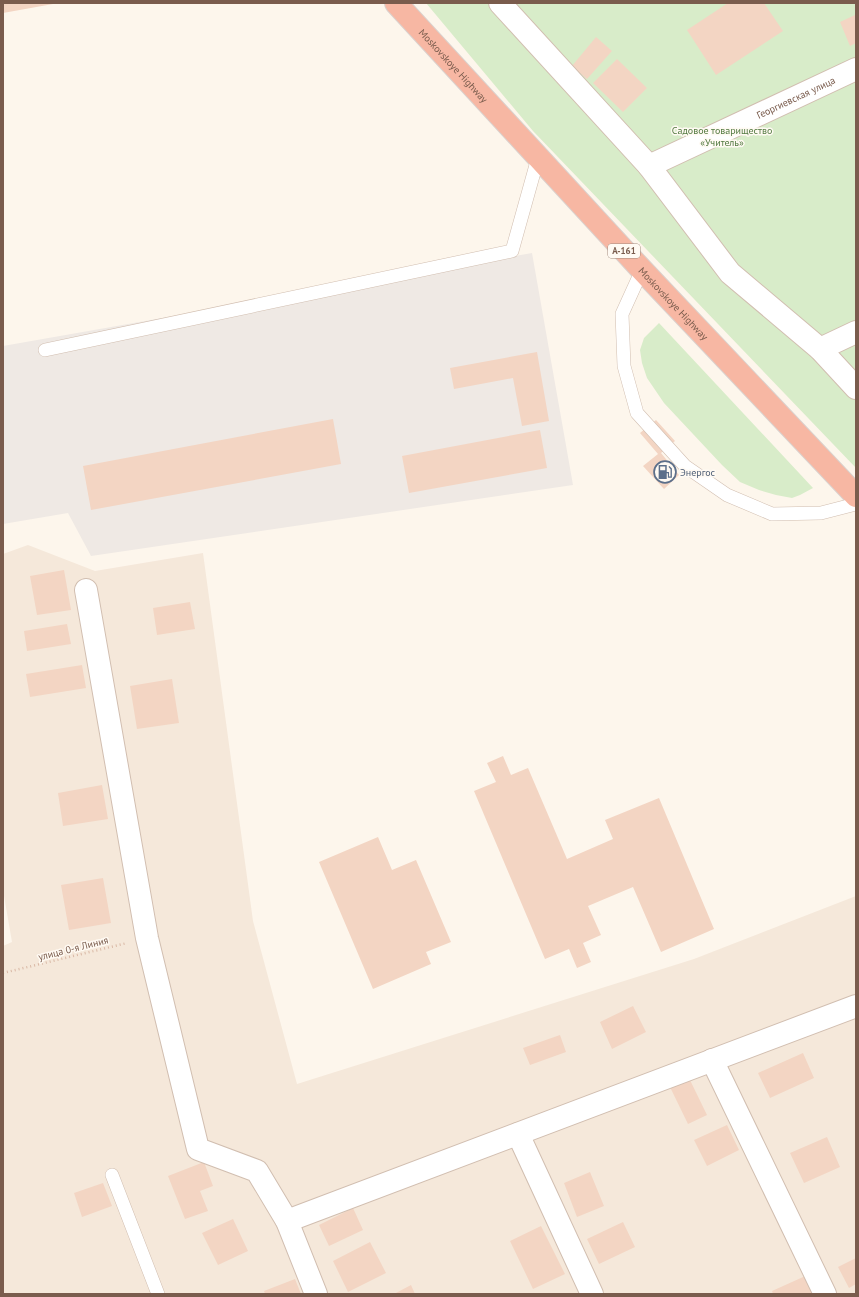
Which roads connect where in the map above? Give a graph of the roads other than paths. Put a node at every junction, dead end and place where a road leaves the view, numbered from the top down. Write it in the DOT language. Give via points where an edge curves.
graph roads {
  1 [pos="396,3"];
  2 [pos="500,3"];
  3 [pos="856,69"];
  4 [pos="538,158"];
  5 [pos="649,166"];
  6 [pos="642,270"];
  7 [pos="856,332"];
  8 [pos="820,349"];
  9 [pos="45,350"];
  10 [pos="856,388"];
  11 [pos="856,496"];
  12 [pos="856,504"];
  13 [pos="86,590"];
  14 [pos="856,1006"];
  15 [pos="712,1060"];
  16 [pos="518,1134"];
  17 [pos="112,1176"];
  18 [pos="287,1221"];
  19 [pos="158,1294"];
  20 [pos="316,1294"];
  21 [pos="592,1294"];
  22 [pos="825,1294"];
  1 -- 4 [label="highway, Moskovskoye Highway / А-161"];
  2 -- 5 [label="street"];
  3 -- 5 [label="street, Георгиевская улица"];
  4 -- 6 [label="highway, Moskovskoye Highway / А-161"];
  4 -- 9 [label="lane" via="512,251"];
  5 -- 8 [label="street" via="730,273"];
  6 -- 11 [label="highway, Moskovskoye Highway / А-161"];
  6 -- 12 [label="lane" via="622,314 624,366 637,413 685,466 727,495 772,514 822,513"];
  7 -- 8 [label="street"];
  8 -- 10 [label="street"];
  13 -- 18 [label="street" via="147,938 198,1149 257,1171"];
  14 -- 15 [label="street"];
  15 -- 16 [label="street"];
  15 -- 22 [label="street"];
  16 -- 18 [label="street"];
  16 -- 21 [label="street"];
  17 -- 19 [label="lane"];
  18 -- 20 [label="street"];
}
